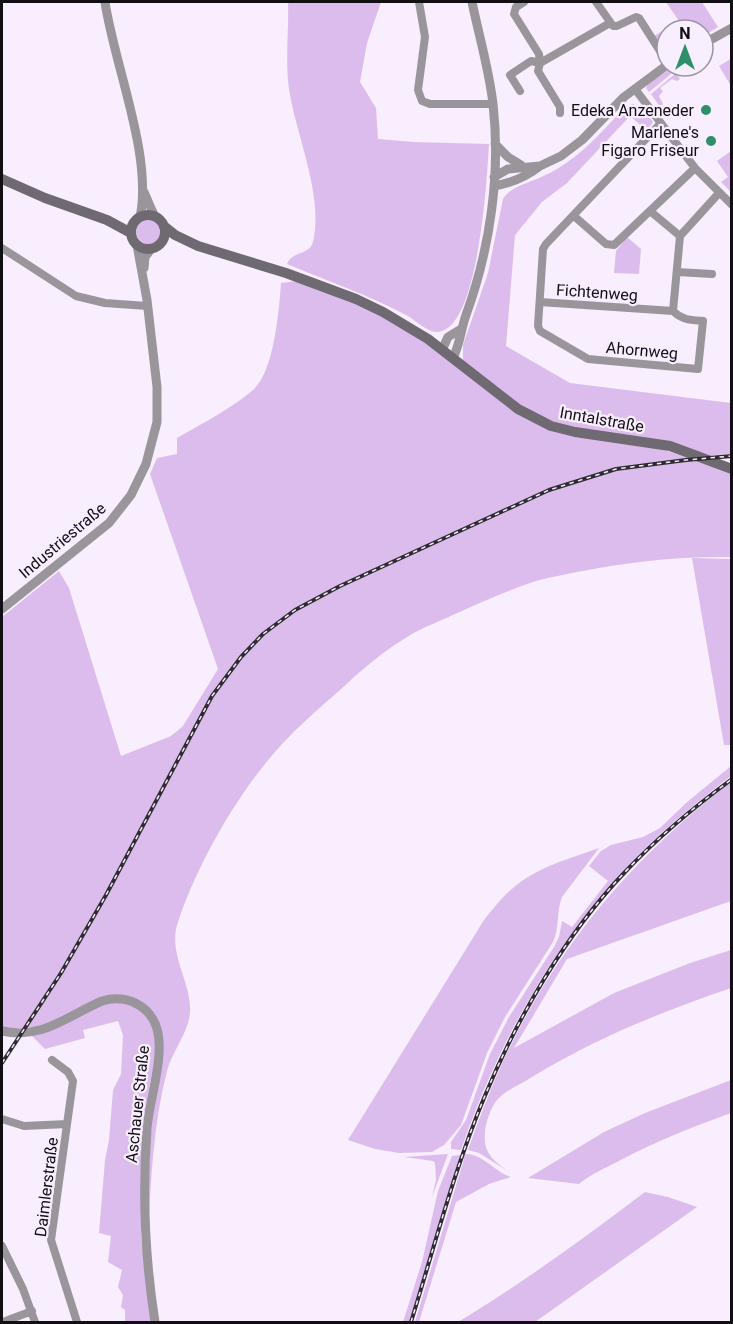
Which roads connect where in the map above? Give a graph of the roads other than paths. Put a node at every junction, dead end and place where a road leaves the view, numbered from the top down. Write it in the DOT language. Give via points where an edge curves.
graph roads {
  1 [pos="105,2"];
  2 [pos="419,2"];
  3 [pos="472,2"];
  4 [pos="524,2"];
  5 [pos="596,2"];
  6 [pos="610,23"];
  7 [pos="732,28"];
  8 [pos="715,37"];
  9 [pos="655,44"];
  10 [pos="540,63"];
  11 [pos="655,73"];
  12 [pos="635,89"];
  13 [pos="520,91"];
  14 [pos="493,104"];
  15 [pos="560,113"];
  16 [pos="661,123"];
  17 [pos="495,144"];
  18 [pos="523,166"];
  19 [pos="540,166"];
  20 [pos="695,168"];
  21 [pos="2,179"];
  22 [pos="494,182"];
  23 [pos="143,190"];
  24 [pos="719,193"];
  25 [pos="732,205"];
  26 [pos="650,210"];
  27 [pos="154,215"];
  28 [pos="574,216"];
  29 [pos="137,219"];
  30 [pos="106,220"];
  31 [pos="165,227"];
  32 [pos="131,233"];
  33 [pos="680,236"];
  34 [pos="162,243"];
  35 [pos="137,245"];
  36 [pos="198,246"];
  37 [pos="2,248"];
  38 [pos="151,249"];
  39 [pos="677,272"];
  40 [pos="712,274"];
  41 [pos="143,277"];
  42 [pos="540,302"];
  43 [pos="147,306"];
  44 [pos="673,311"];
  45 [pos="461,329"];
  46 [pos="448,337"];
  47 [pos="428,339"];
  48 [pos="442,350"];
  49 [pos="453,358"];
  50 [pos="732,469"];
  51 [pos="2,609"];
  52 [pos="2,1031"];
  53 [pos="52,1060"];
  54 [pos="2,1119"];
  55 [pos="67,1124"];
  56 [pos="2,1246"];
  57 [pos="32,1311"];
  58 [pos="3,1323"];
  59 [pos="34,1323"];
  60 [pos="77,1323"];
  61 [pos="155,1323"];
  1 -- 23 [label="street" via="133,123"];
  2 -- 14 [label="street" via="425,37 419,98 430,104"];
  3 -- 14 [label="street"];
  4 -- 10 [label="street" via="514,14 539,54"];
  5 -- 6 [label="street"];
  6 -- 9 [label="street" via="617,26 639,18"];
  6 -- 10 [label="street"];
  7 -- 8 [label="street"];
  10 -- 13 [label="street" via="531,62 510,75"];
  10 -- 15 [label="street" via="538,70"];
  11 -- 12 [label="street"];
  12 -- 16 [label="street"];
  12 -- 19 [label="street" via="571,150"];
  14 -- 17 [label="street"];
  16 -- 20 [label="street"];
  16 -- 28 [label="street, Fichtenweg"];
  17 -- 18 [label="street" via="507,158"];
  17 -- 22 [label="street"];
  18 -- 19 [label="street"];
  18 -- 22 [label="street" via="508,169"];
  19 -- 22 [label="street" via="516,181"];
  20 -- 24 [label="street"];
  20 -- 26 [label="street"];
  21 -- 30 [label="main road"];
  22 -- 45 [label="street" via="479,274"];
  23 -- 27 [label="street"];
  23 -- 29 [label="street"];
  24 -- 25 [label="street"];
  24 -- 33 [label="street"];
  26 -- 28 [label="street" via="611,246"];
  26 -- 33 [label="street"];
  27 -- 29 [label="main road"];
  27 -- 31 [label="main road"];
  28 -- 42 [label="street, Fichtenweg" via="543,249"];
  29 -- 30 [label="main road"];
  29 -- 32 [label="main road"];
  30 -- 32 [label="main road"];
  31 -- 34 [label="main road"];
  31 -- 36 [label="main road"];
  32 -- 35 [label="main road"];
  33 -- 39 [label="street"];
  34 -- 36 [label="main road"];
  34 -- 38 [label="main road"];
  35 -- 38 [label="main road"];
  35 -- 41 [label="street, Industriestraße"];
  36 -- 47 [label="main road, Inntalstraße" via="356,299"];
  37 -- 43 [label="street" via="76,296"];
  38 -- 41 [label="street, Industriestraße"];
  39 -- 40 [label="street"];
  39 -- 44 [label="street"];
  41 -- 43 [label="street, Industriestraße"];
  42 -- 44 [label="street, Fichtenweg"];
  42 -- 44 [label="street, Ahornweg" via="538,329 581,357 698,369 703,321 686,320"];
  43 -- 51 [label="street, Industriestraße" via="158,406 151,452 139,481 101,530"];
  45 -- 46 [label="street"];
  45 -- 49 [label="street"];
  46 -- 47 [label="street"];
  46 -- 48 [label="street"];
  47 -- 48 [label="main road, Inntalstraße"];
  48 -- 49 [label="main road, Inntalstraße"];
  49 -- 50 [label="main road, Inntalstraße" via="518,409 551,426 662,444"];
  52 -- 61 [label="street, Aschauer Straße" via="39,1032 102,1000 113,999 135,1002 154,1022 159,1052 147,1127 144,1202"];
  53 -- 55 [label="street, Daimlerstraße" via="73,1081"];
  54 -- 55 [label="street" via="24,1126"];
  55 -- 60 [label="street, Daimlerstraße" via="51,1240"];
  56 -- 57 [label="street"];
  57 -- 58 [label="street"];
  57 -- 59 [label="street"];
}
